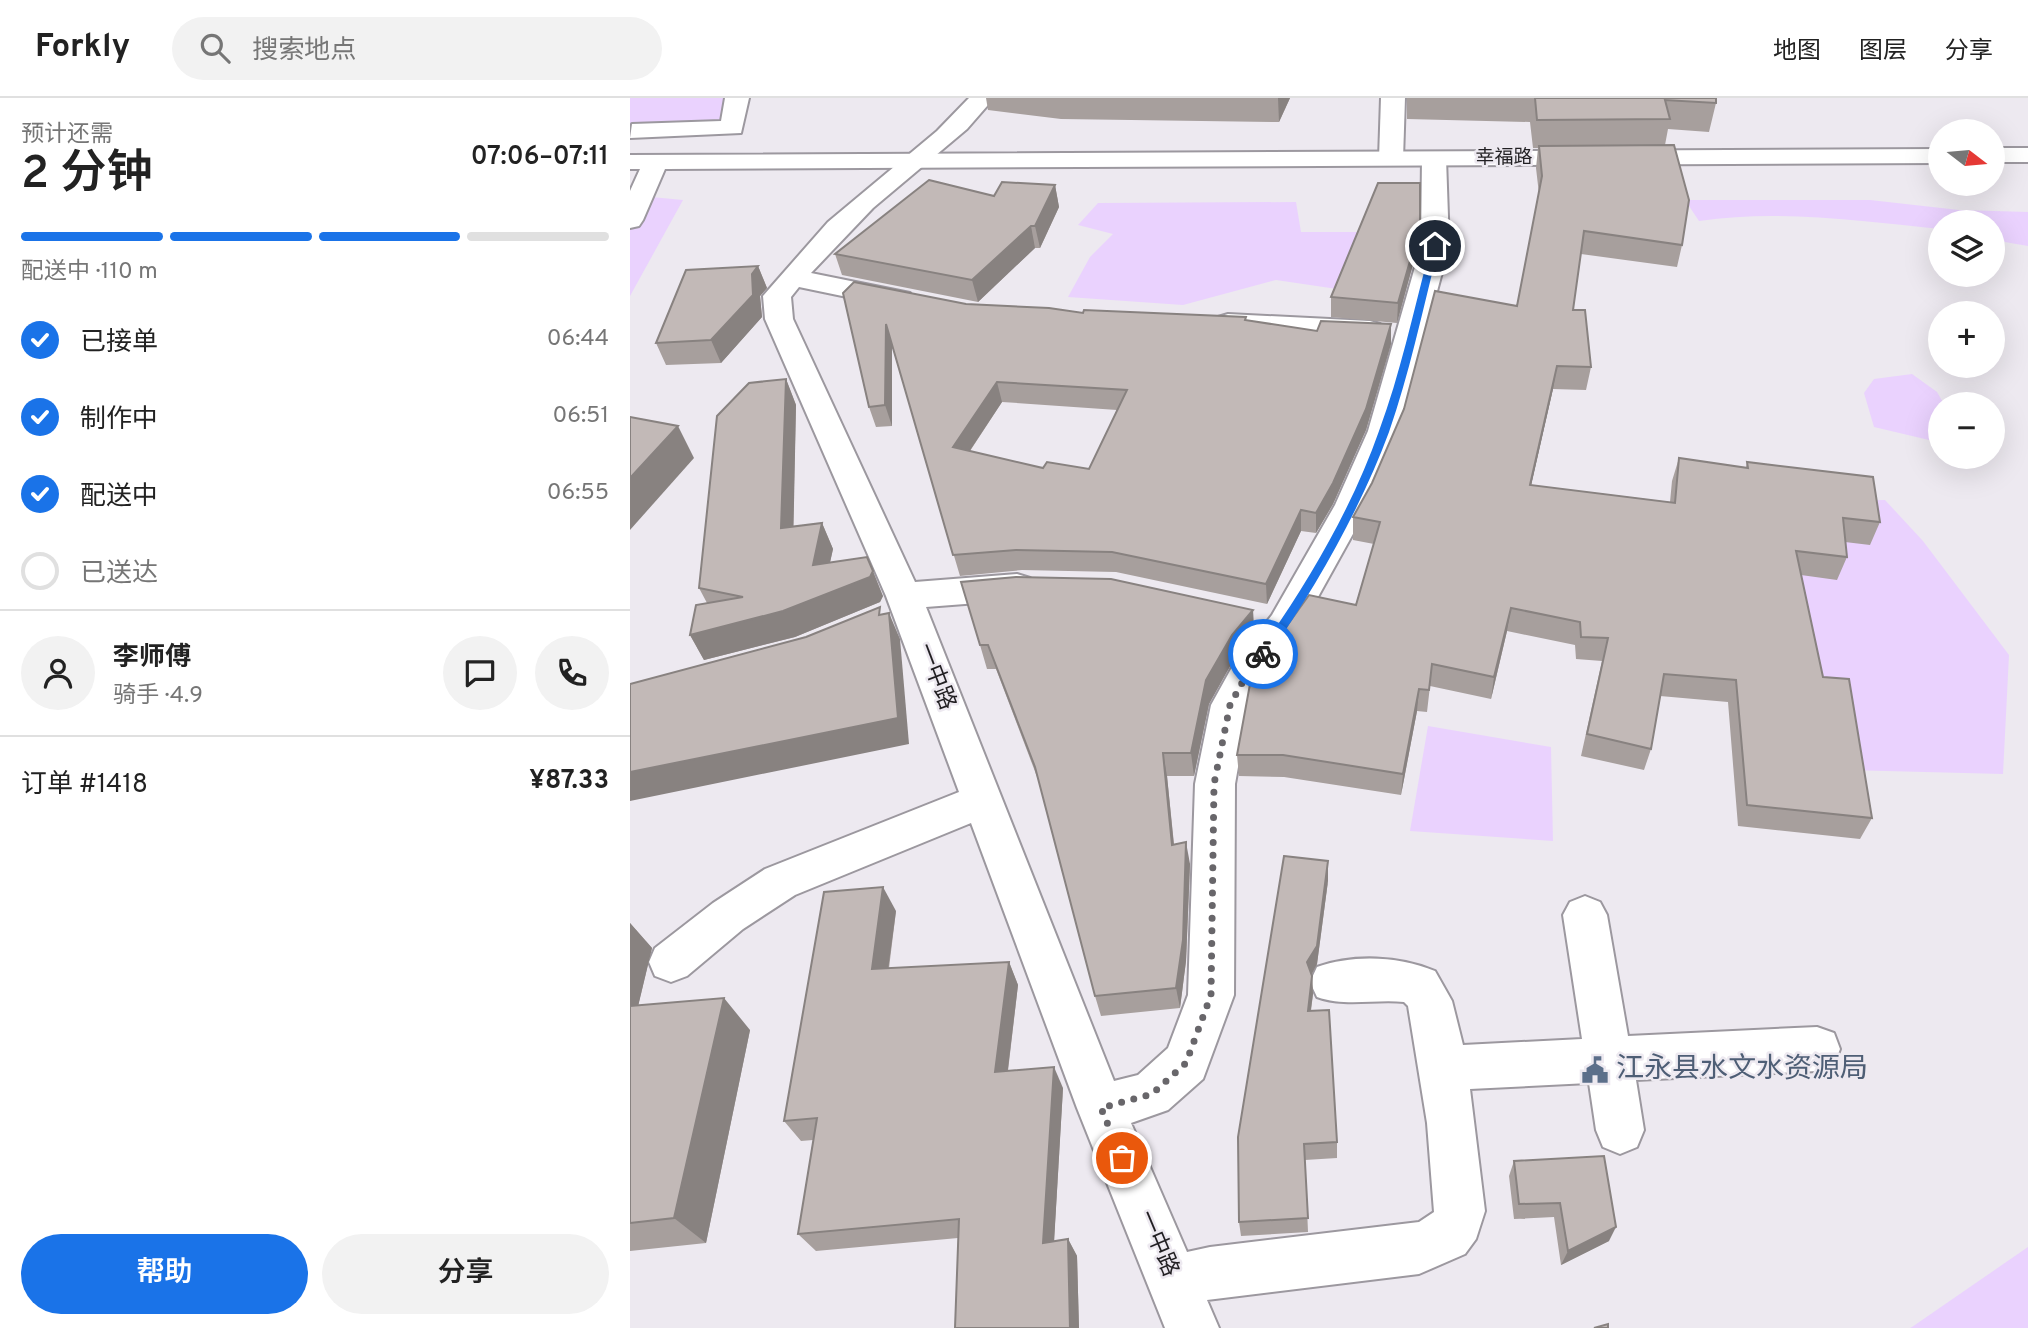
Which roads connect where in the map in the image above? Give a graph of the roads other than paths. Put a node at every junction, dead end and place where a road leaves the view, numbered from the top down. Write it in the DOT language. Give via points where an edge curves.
graph roads {
  1 [pos="737,98"];
  2 [pos="982,98"];
  3 [pos="1392,98"];
  4 [pos="632,131"];
  5 [pos="2006,155"];
  6 [pos="2028,155"];
  7 [pos="1928,156"];
  8 [pos="1434,158"];
  9 [pos="1391,159"];
  10 [pos="915,161"];
  11 [pos="630,162"];
  12 [pos="656,162"];
  13 [pos="630,220"];
  14 [pos="792,277"];
  15 [pos="931,305"];
  16 [pos="1207,323"];
  17 [pos="1410,337"];
  18 [pos="1049,587"];
  19 [pos="893,607"];
  20 [pos="1244,615"];
  21 [pos="1285,624"];
  22 [pos="983,800"];
  23 [pos="1585,915"];
  24 [pos="671,962"];
  25 [pos="1333,982"];
  26 [pos="1816,1049"];
  27 [pos="1609,1059"];
  28 [pos="1443,1068"];
  29 [pos="1101,1108"];
  30 [pos="1620,1130"];
  31 [pos="1173,1282"];
  32 [pos="1192,1328"];
  1 -- 4 [label="street" via="732,128"];
  2 -- 10 [label="street, 一中路"];
  3 -- 9 [label="street"];
  5 -- 6 [label="street"];
  7 -- 8 [label="street, 幸福路"];
  8 -- 9 [label="street, 幸福路"];
  8 -- 17 [label="street" via="1435,246"];
  9 -- 10 [label="street, 幸福路"];
  10 -- 12 [label="street, 幸福路"];
  10 -- 14 [label="street, 一中路" via="874,194"];
  11 -- 12 [label="street, 幸福路"];
  12 -- 13 [label="street"];
  14 -- 15 [label="street"];
  14 -- 19 [label="street, 一中路" via="777,296 779,319"];
  16 -- 17 [label="street" via="1370,330"];
  17 -- 21 [label="street" via="1384,431 1352,505"];
  18 -- 19 [label="street"];
  19 -- 22 [label="street, 一中路"];
  20 -- 21 [label="street"];
  21 -- 29 [label="street" via="1249,670 1230,705 1214,784 1211,995 1186,1063 1152,1094"];
  22 -- 24 [label="street" via="780,881"];
  22 -- 29 [label="street, 一中路"];
  23 -- 27 [label="street"];
  25 -- 28 [label="street" via="1403,981 1419,986 1430,1000"];
  26 -- 27 [label="street"];
  27 -- 28 [label="street"];
  27 -- 30 [label="street"];
  28 -- 31 [label="street" via="1459,1197 1459,1220 1445,1238 1419,1248 1210,1273"];
  29 -- 31 [label="street, 一中路"];
  31 -- 32 [label="street, 一中路"];
}
